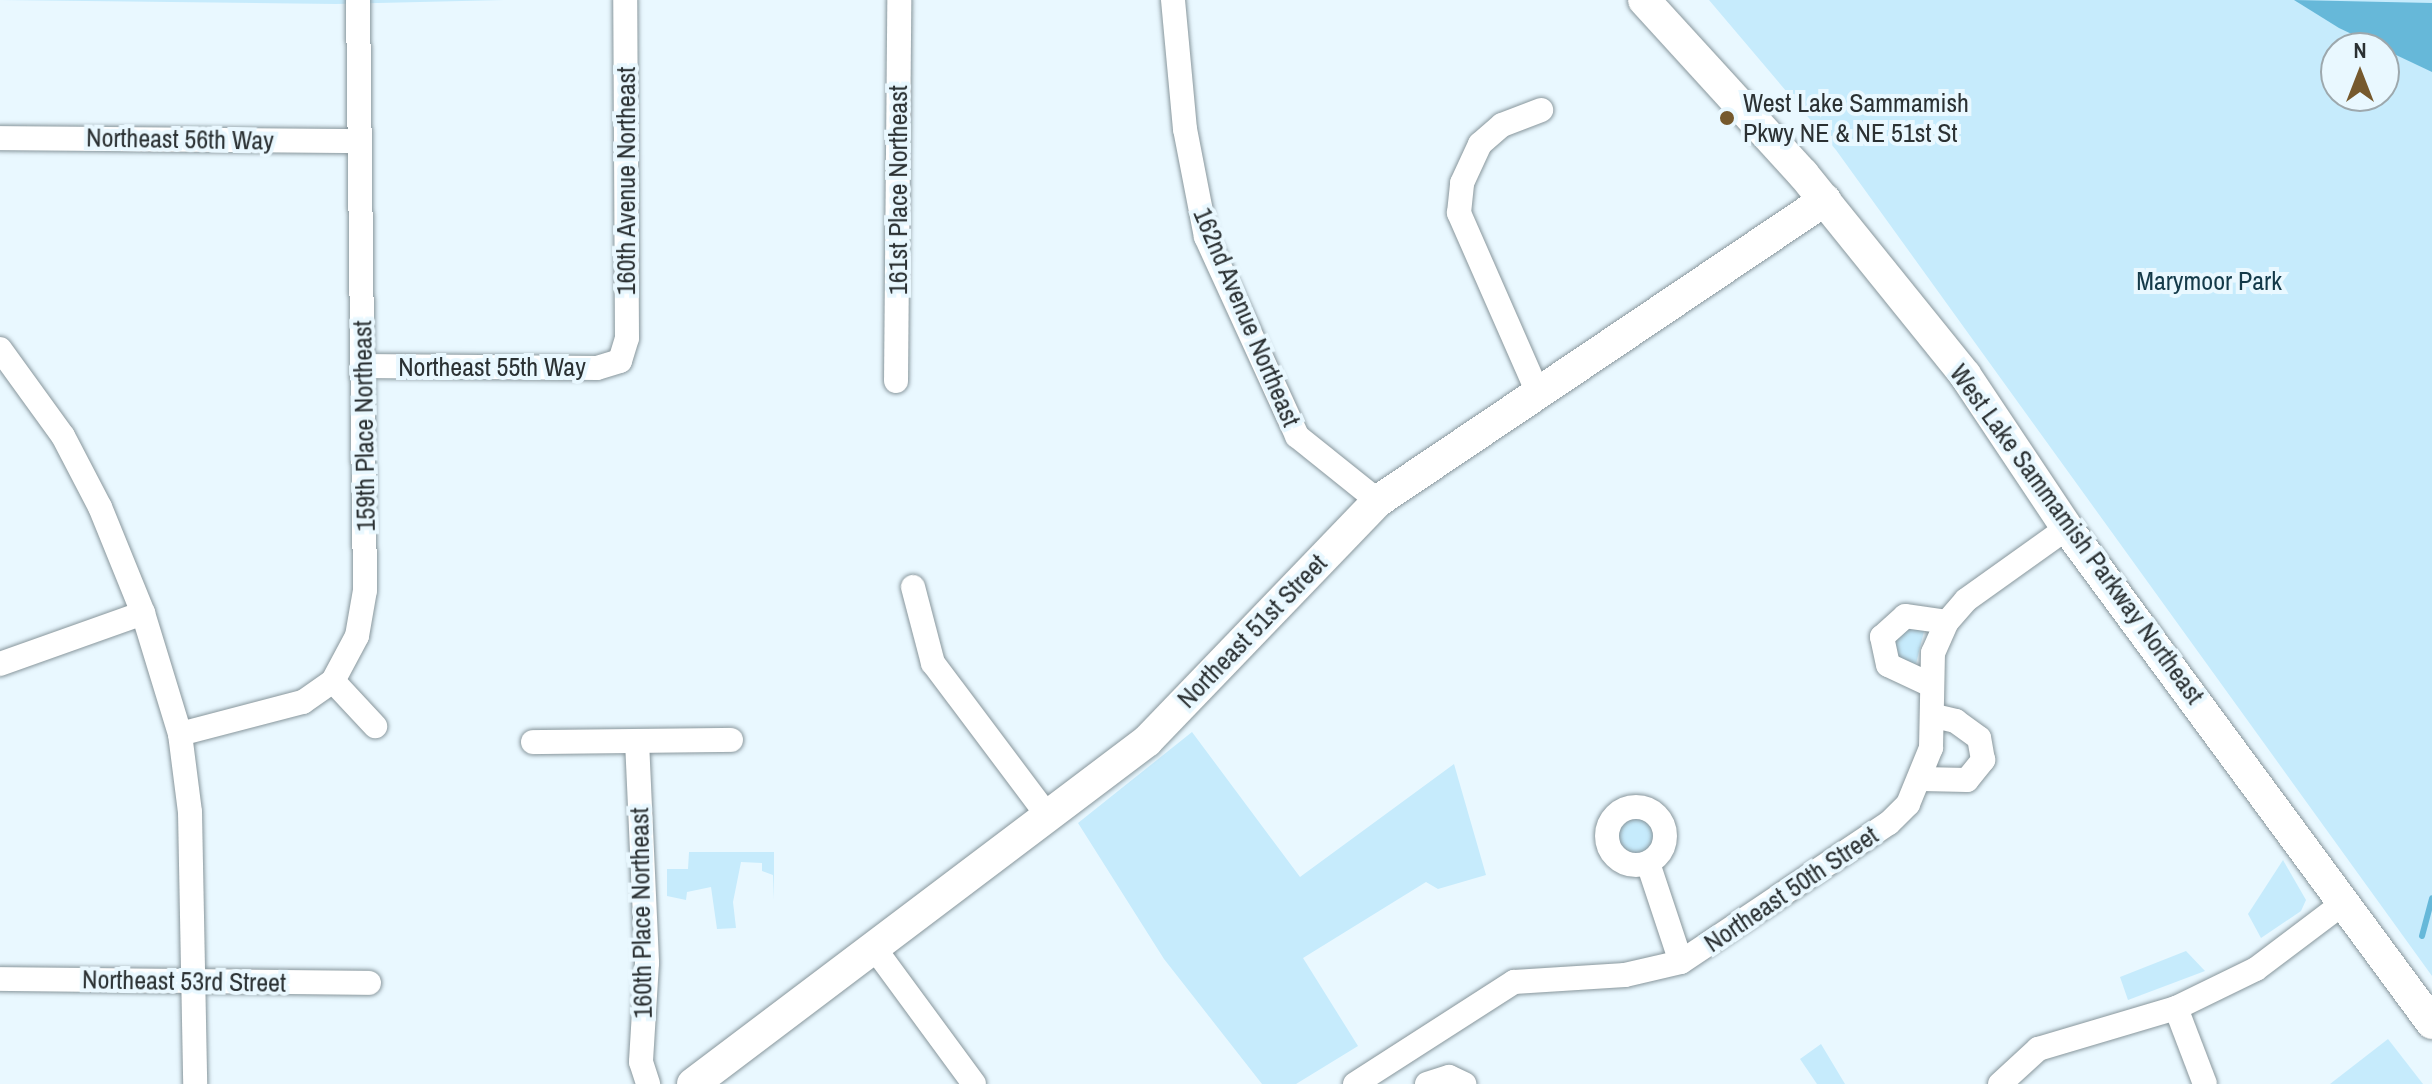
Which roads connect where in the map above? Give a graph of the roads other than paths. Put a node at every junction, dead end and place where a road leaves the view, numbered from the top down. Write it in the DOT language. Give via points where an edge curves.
graph roads {
  1 [pos="358,0"];
  2 [pos="625,0"];
  3 [pos="899,0"];
  4 [pos="1173,0"];
  5 [pos="1644,0"];
  6 [pos="1667,0"];
  7 [pos="1703,58"];
  8 [pos="1541,110"];
  9 [pos="0,138"];
  10 [pos="360,141"];
  11 [pos="1825,200"];
  12 [pos="0,349"];
  13 [pos="363,366"];
  14 [pos="627,369"];
  15 [pos="896,381"];
  16 [pos="1538,393"];
  17 [pos="1378,501"];
  18 [pos="2067,528"];
  19 [pos="913,587"];
  20 [pos="143,613"];
  21 [pos="1947,622"];
  22 [pos="0,664"];
  23 [pos="333,681"];
  24 [pos="1931,685"];
  25 [pos="1935,716"];
  26 [pos="375,726"];
  27 [pos="180,734"];
  28 [pos="731,740"];
  29 [pos="637,741"];
  30 [pos="533,742"];
  31 [pos="1922,779"];
  32 [pos="1048,816"];
  33 [pos="1648,863"];
  34 [pos="2345,902"];
  35 [pos="875,949"];
  36 [pos="1681,962"];
  37 [pos="0,979"];
  38 [pos="194,982"];
  39 [pos="369,983"];
  40 [pos="2176,1008"];
  41 [pos="2432,1023"];
  42 [pos="1406,1050"];
  43 [pos="1428,1083"];
  44 [pos="195,1084"];
  45 [pos="648,1084"];
  46 [pos="693,1084"];
  47 [pos="974,1084"];
  48 [pos="1355,1084"];
  49 [pos="1464,1084"];
  50 [pos="2000,1084"];
  51 [pos="2205,1084"];
  1 -- 10 [label="street, 159th Place Northeast"];
  2 -- 14 [label="street, 160th Avenue Northeast"];
  3 -- 15 [label="street, 161st Place Northeast"];
  4 -- 17 [label="street, 162nd Avenue Northeast" via="1185,129 1206,237 1297,436"];
  5 -- 7 [label="main road, West Lake Sammamish Parkway Northeast"];
  6 -- 7 [label="main road, West Lake Sammamish Parkway Northeast"];
  7 -- 11 [label="main road, West Lake Sammamish Parkway Northeast"];
  8 -- 16 [label="street" via="1502,125 1480,144 1462,183 1459,213"];
  9 -- 10 [label="street, Northeast 56th Way"];
  10 -- 13 [label="street, 159th Place Northeast"];
  11 -- 16 [label="main road, Northeast 51st Street"];
  11 -- 18 [label="main road, West Lake Sammamish Parkway Northeast" via="1965,375"];
  12 -- 20 [label="street" via="63,436"];
  13 -- 14 [label="street, Northeast 55th Way"];
  13 -- 23 [label="street, 159th Place Northeast" via="365,590 357,636"];
  16 -- 17 [label="main road, Northeast 51st Street"];
  17 -- 32 [label="main road, Northeast 51st Street" via="1147,741"];
  18 -- 21 [label="street, Northeast 50th Street" via="1966,600"];
  18 -- 34 [label="main road, West Lake Sammamish Parkway Northeast"];
  19 -- 32 [label="street" via="933,663"];
  20 -- 22 [label="street"];
  20 -- 27 [label="street"];
  21 -- 24 [label="street, Northeast 50th Street" via="1933,653"];
  21 -- 24 [label="street" via="1905,616 1882,637 1888,665"];
  23 -- 26 [label="street"];
  23 -- 27 [label="street, 159th Place Northeast" via="303,702"];
  24 -- 25 [label="street, Northeast 50th Street"];
  25 -- 31 [label="street, Northeast 50th Street"];
  25 -- 31 [label="street" via="1956,721 1979,738 1983,760 1967,780"];
  27 -- 38 [label="street" via="190,812"];
  28 -- 29 [label="street"];
  29 -- 30 [label="street"];
  29 -- 45 [label="street, 160th Place Northeast" via="647,975 641,1062"];
  31 -- 36 [label="street, Northeast 50th Street" via="1889,823"];
  32 -- 35 [label="main road, Northeast 51st Street"];
  33 -- 36 [label="street"];
  34 -- 40 [label="street" via="2256,969"];
  34 -- 41 [label="main road, West Lake Sammamish Parkway Northeast"];
  35 -- 46 [label="main road, Northeast 51st Street"];
  35 -- 47 [label="street"];
  36 -- 42 [label="street, Northeast 50th Street" via="1625,975 1514,982"];
  37 -- 38 [label="street, Northeast 53rd Street"];
  38 -- 39 [label="street, Northeast 53rd Street"];
  38 -- 44 [label="street"];
  40 -- 50 [label="street" via="2038,1049"];
  40 -- 51 [label="street"];
  42 -- 43 [label="street"];
  42 -- 48 [label="street, Northeast 50th Street"];
  43 -- 49 [label="street" via="1449,1077"];
}
